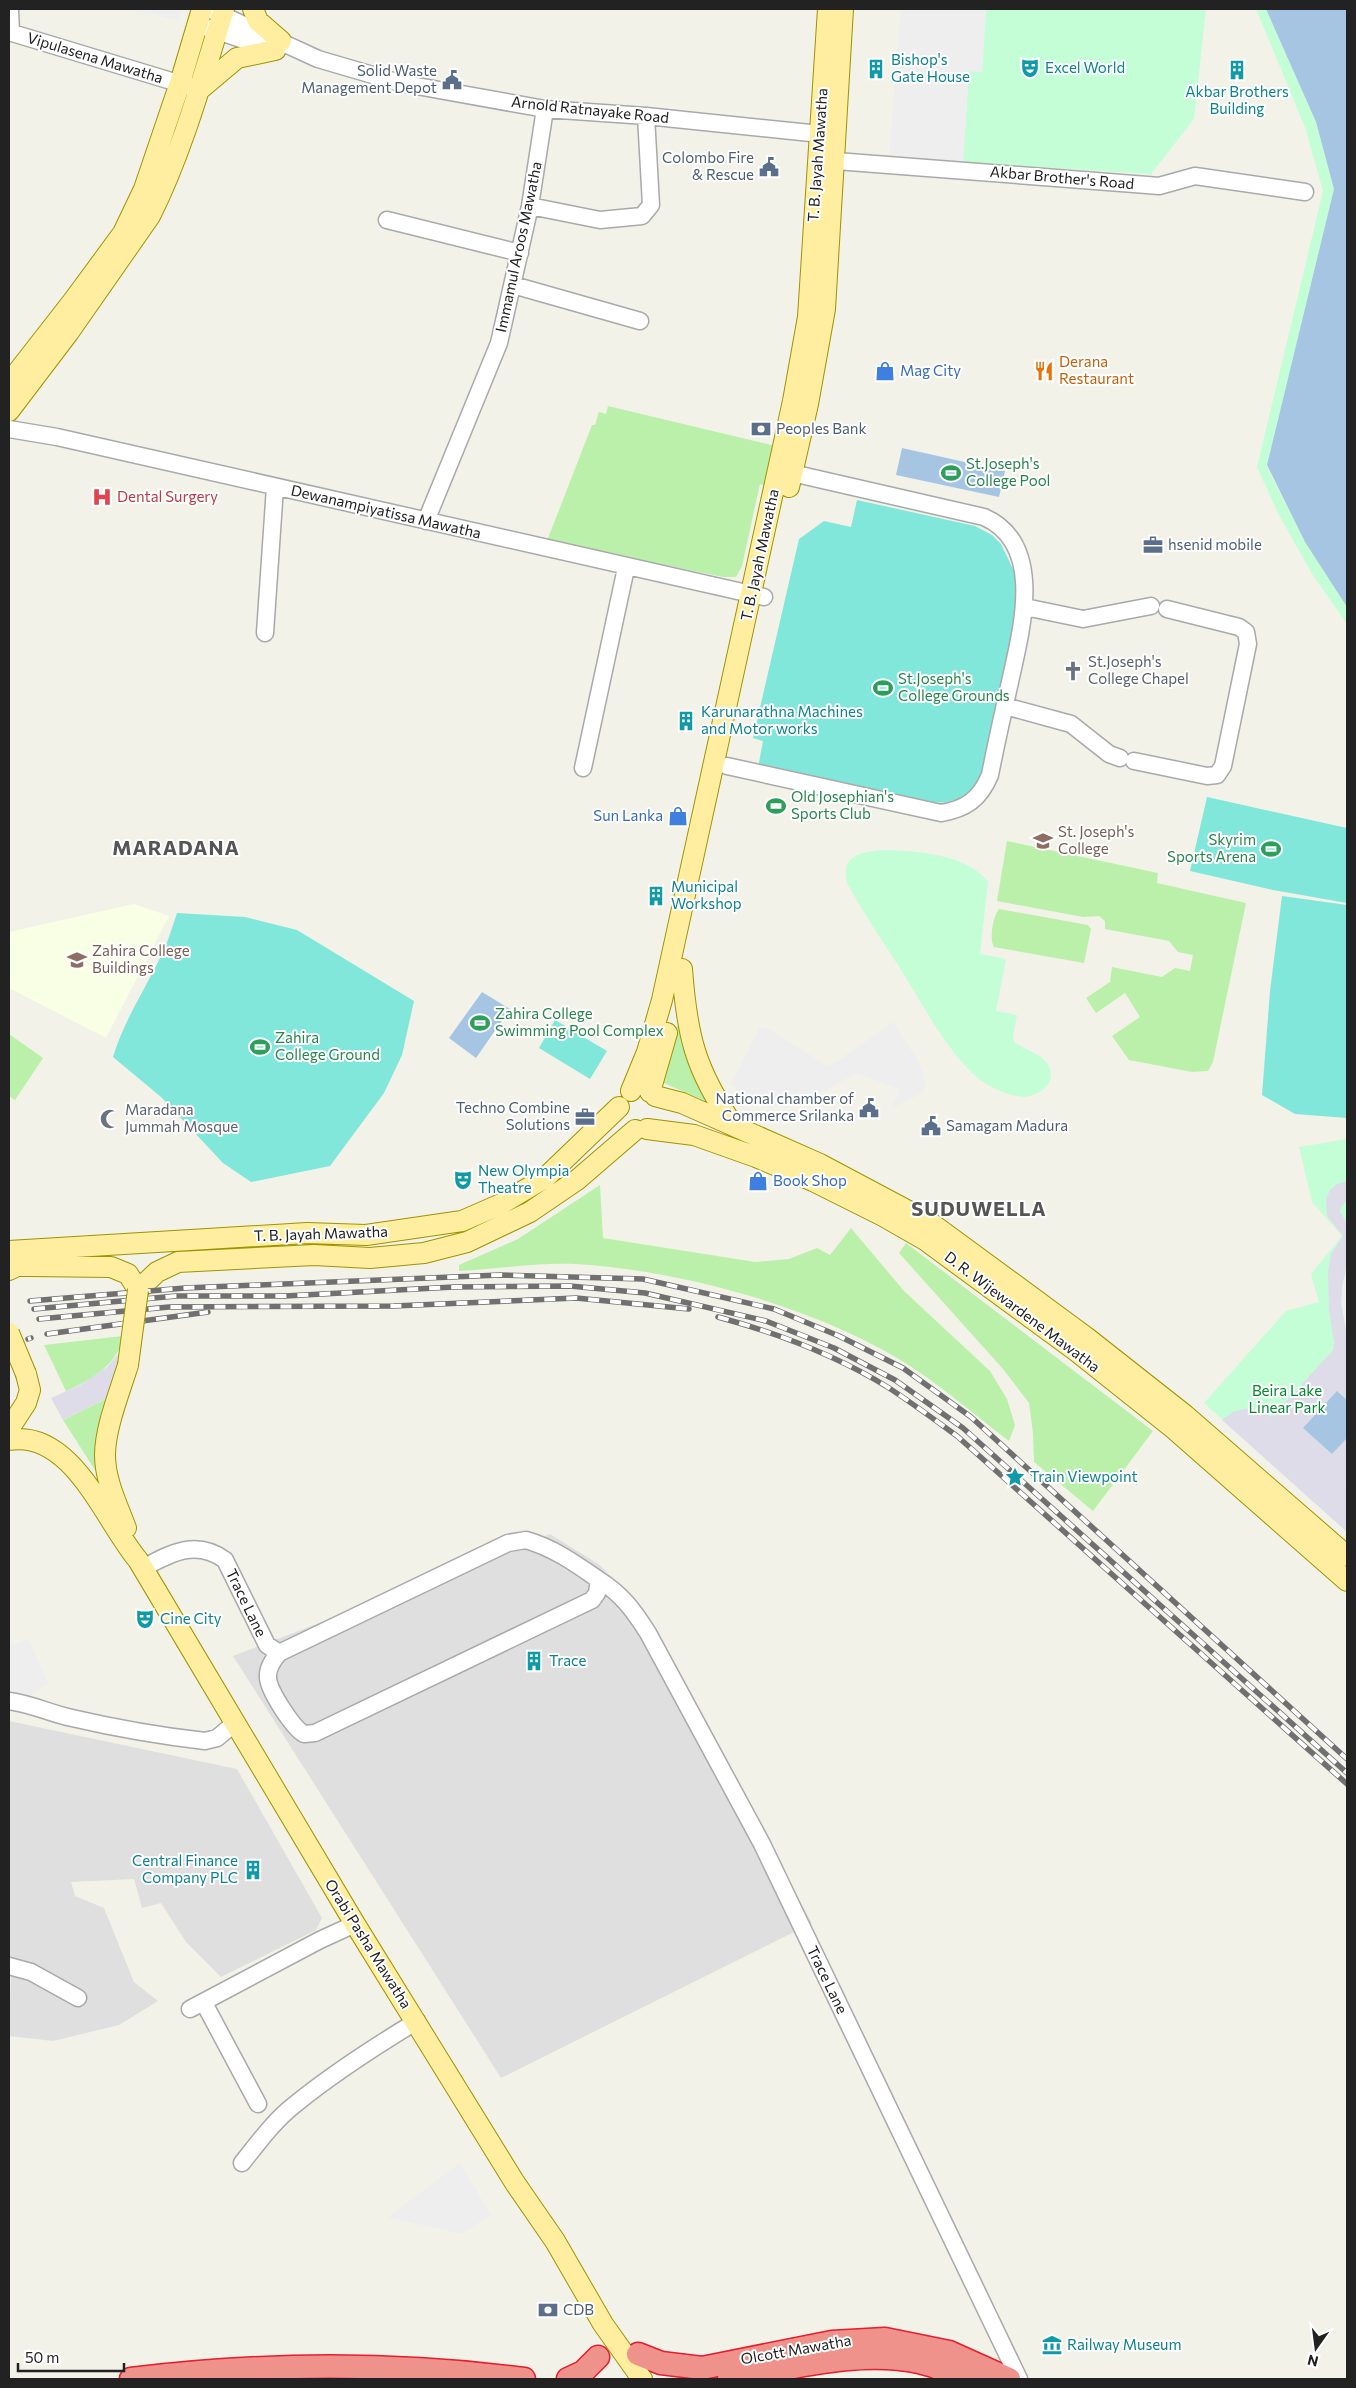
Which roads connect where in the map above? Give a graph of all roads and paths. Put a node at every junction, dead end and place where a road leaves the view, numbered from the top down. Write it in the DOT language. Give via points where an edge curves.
graph roads {
  1 [pos="10,9"];
  2 [pos="253,9"];
  3 [pos="828,9"];
  4 [pos="843,9"];
  5 [pos="212,16"];
  6 [pos="10,32"];
  7 [pos="278,46"];
  8 [pos="189,86"];
  9 [pos="545,109"];
  10 [pos="646,116"];
  11 [pos="827,135"];
  12 [pos="826,160"];
  13 [pos="1305,192"];
  14 [pos="530,206"];
  15 [pos="387,220"];
  16 [pos="520,253"];
  17 [pos="513,285"];
  18 [pos="640,321"];
  19 [pos="14,381"];
  20 [pos="9,410"];
  21 [pos="9,429"];
  22 [pos="792,473"];
  23 [pos="275,487"];
  24 [pos="426,521"];
  25 [pos="626,568"];
  26 [pos="757,596"];
  27 [pos="1025,606"];
  28 [pos="265,633"];
  29 [pos="1005,706"];
  30 [pos="727,766"];
  31 [pos="583,768"];
  32 [pos="682,969"];
  33 [pos="645,1093"];
  34 [pos="619,1107"];
  35 [pos="733,1125"];
  36 [pos="641,1130"];
  37 [pos="420,1227"];
  38 [pos="424,1253"];
  39 [pos="12,1260"];
  40 [pos="986,1273"];
  41 [pos="138,1290"];
  42 [pos="9,1333"];
  43 [pos="1179,1422"];
  44 [pos="9,1429"];
  45 [pos="9,1440"];
  46 [pos="1347,1556"];
  47 [pos="140,1564"];
  48 [pos="599,1580"];
  49 [pos="1347,1581"];
  50 [pos="273,1649"];
  51 [pos="9,1701"];
  52 [pos="235,1723"];
  53 [pos="355,1924"];
  54 [pos="9,1966"];
  55 [pos="78,1998"];
  56 [pos="416,2021"];
  57 [pos="258,2104"];
  58 [pos="242,2163"];
  59 [pos="603,2324"];
  60 [pos="638,2354"];
  61 [pos="598,2357"];
  62 [pos="133,2379"];
  63 [pos="524,2379"];
  64 [pos="568,2379"];
  65 [pos="642,2379"];
  66 [pos="729,2379"];
  67 [pos="970,2379"];
  68 [pos="1009,2379"];
  69 [pos="1018,2379"];
  1 -- 6 [label="street"];
  2 -- 7 [label="main road" via="258,21"];
  3 -- 11 [label="main road, T. B. Jayah Mawatha"];
  4 -- 11 [label="main road, T. B. Jayah Mawatha"];
  5 -- 7 [label="street, Arnold Ratnayake Road"];
  5 -- 8 [label="main road"];
  6 -- 8 [label="street, Vipulasena Mawatha"];
  7 -- 8 [label="main road" via="236,58"];
  7 -- 9 [label="street, Arnold Ratnayake Road" via="400,83"];
  8 -- 19 [label="main road" via="123,233"];
  9 -- 10 [label="street, Arnold Ratnayake Road"];
  9 -- 14 [label="street, Immamul Aroos Mawatha"];
  10 -- 11 [label="street, Arnold Ratnayake Road"];
  10 -- 14 [label="street" via="651,205 642,216 600,220"];
  11 -- 12 [label="main road, T. B. Jayah Mawatha"];
  12 -- 13 [label="street, Akbar Brother's Road" via="1159,186 1201,177"];
  12 -- 22 [label="main road, T. B. Jayah Mawatha" via="825,309"];
  12 -- 26 [label="main road, T. B. Jayah Mawatha" via="808,317"];
  14 -- 16 [label="street, Immamul Aroos Mawatha"];
  15 -- 16 [label="street"];
  16 -- 17 [label="street, Immamul Aroos Mawatha"];
  17 -- 18 [label="street"];
  17 -- 24 [label="street, Immamul Aroos Mawatha" via="499,343"];
  19 -- 20 [label="main road"];
  21 -- 23 [label="street, Dewanampiyatissa Mawatha"];
  22 -- 26 [label="main road, T. B. Jayah Mawatha"];
  22 -- 27 [label="street" via="984,517 1000,524 1011,536 1017,550 1024,580"];
  23 -- 24 [label="street, Dewanampiyatissa Mawatha"];
  23 -- 28 [label="street"];
  24 -- 25 [label="street, Dewanampiyatissa Mawatha"];
  25 -- 26 [label="street, Dewanampiyatissa Mawatha"];
  25 -- 31 [label="street"];
  26 -- 30 [label="main road, T. B. Jayah Mawatha"];
  26 -- 33 [label="main road, T. B. Jayah Mawatha" via="647,1052"];
  27 -- 29 [label="street"];
  27 -- 29 [label="street" via="1083,619 1159,608 1239,627 1246,632 1248,644 1223,766 1217,775 1207,776 1127,760 1109,754 1071,724"];
  29 -- 30 [label="street" via="990,775 979,796 959,810 941,813"];
  30 -- 32 [label="main road, T. B. Jayah Mawatha"];
  32 -- 33 [label="main road, T. B. Jayah Mawatha"];
  32 -- 35 [label="main road" via="692,1045 703,1075"];
  33 -- 34 [label="main road" via="623,1098"];
  33 -- 35 [label="main road, D. R. Wijewardene Mawatha" via="682,1103"];
  33 -- 36 [label="main road" via="660,1111 658,1119"];
  34 -- 36 [label="main road" via="623,1122"];
  34 -- 37 [label="main road, T. B. Jayah Mawatha" via="545,1178 501,1204 462,1221"];
  35 -- 40 [label="main road, D. R. Wijewardene Mawatha" via="890,1199 931,1223"];
  36 -- 38 [label="main road, T. B. Jayah Mawatha" via="530,1212 467,1242"];
  36 -- 40 [label="main road, D. R. Wijewardene Mawatha" via="694,1135 756,1157 883,1216"];
  37 -- 38 [label="main road"];
  37 -- 39 [label="main road, T. B. Jayah Mawatha" via="366,1235 307,1233"];
  38 -- 41 [label="main road, T. B. Jayah Mawatha" via="370,1258 314,1255 178,1262 157,1272"];
  39 -- 41 [label="main road" via="111,1267 128,1274"];
  40 -- 43 [label="main road, D. R. Wijewardene Mawatha" via="1086,1337"];
  41 -- 47 [label="main road, bridge" via="128,1366 105,1454 110,1488"];
  42 -- 44 [label="main road, bridge" via="30,1390 26,1403"];
  43 -- 46 [label="main road, D. R. Wijewardene Mawatha"];
  43 -- 49 [label="main road, D. R. Wijewardene Mawatha"];
  45 -- 47 [label="main road" via="23,1438 43,1443 73,1467"];
  47 -- 50 [label="street, Trace Lane" via="196,1548 212,1551 225,1560"];
  47 -- 52 [label="main road, Orabi Pasha Mawatha"];
  48 -- 50 [label="street, Trace Lane" via="543,1545 526,1540 508,1542"];
  48 -- 50 [label="street" via="598,1593 583,1606 310,1735 296,1727 270,1686 268,1676"];
  48 -- 69 [label="street, Trace Lane" via="617,1591 648,1634 762,1844"];
  51 -- 52 [label="street" via="40,1706 52,1713 74,1718 205,1741 217,1738"];
  52 -- 53 [label="main road, Orabi Pasha Mawatha"];
  53 -- 56 [label="main road, Orabi Pasha Mawatha"];
  53 -- 57 [label="street" via="197,2006"];
  54 -- 55 [label="street" via="32,1972"];
  56 -- 58 [label="street" via="354,2060 292,2106"];
  56 -- 59 [label="main road, Orabi Pasha Mawatha" via="515,2183 555,2240"];
  59 -- 60 [label="main road, Orabi Pasha Mawatha"];
  59 -- 61 [label="main road"];
  59 -- 65 [label="main road, Orabi Pasha Mawatha"];
  60 -- 68 [label="highway, Olcott Mawatha" via="661,2363 702,2368 832,2342 885,2339 949,2352"];
  61 -- 64 [label="highway" via="584,2372"];
  62 -- 63 [label="highway" via="226,2369 404,2367"];
  66 -- 67 [label="highway, Olcott Mawatha" via="815,2364 877,2358 917,2362"];
}
